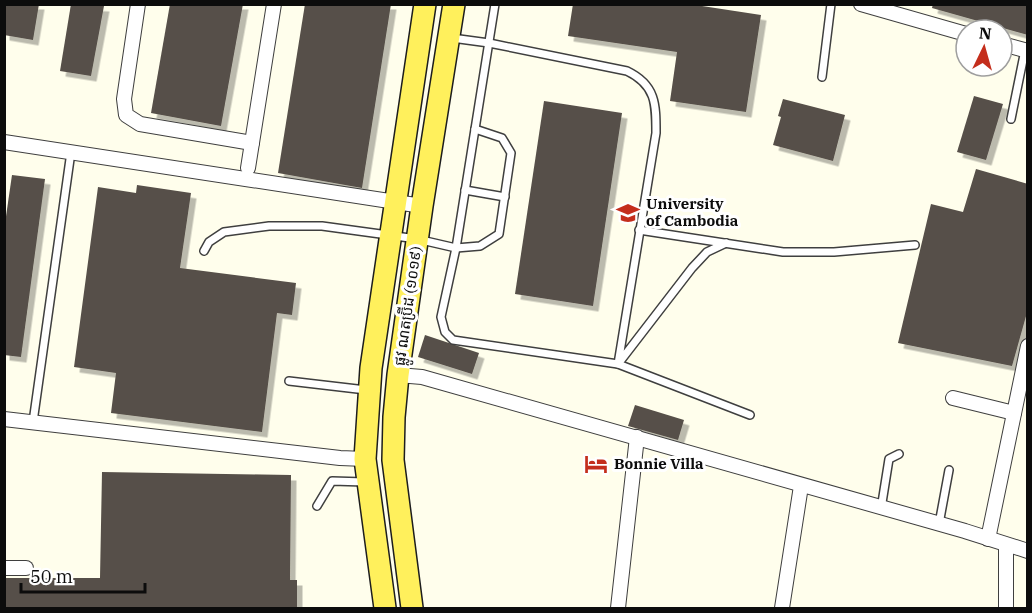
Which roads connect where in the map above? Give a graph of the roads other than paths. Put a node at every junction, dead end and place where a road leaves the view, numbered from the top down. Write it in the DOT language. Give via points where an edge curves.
graph roads {
  1 [pos="138,4"];
  2 [pos="274,4"];
  3 [pos="425,4"];
  4 [pos="454,4"];
  5 [pos="495,4"];
  6 [pos="831,4"];
  7 [pos="861,4"];
  8 [pos="954,31"];
  9 [pos="448,38"];
  10 [pos="489,43"];
  11 [pos="1026,51"];
  12 [pos="822,77"];
  13 [pos="1011,119"];
  14 [pos="475,129"];
  15 [pos="4,142"];
  16 [pos="252,143"];
  17 [pos="71,152"];
  18 [pos="248,174"];
  19 [pos="465,190"];
  20 [pos="505,197"];
  21 [pos="395,202"];
  22 [pos="422,206"];
  23 [pos="639,230"];
  24 [pos="390,235"];
  25 [pos="417,239"];
  26 [pos="726,243"];
  27 [pos="915,245"];
  28 [pos="456,248"];
  29 [pos="204,251"];
  30 [pos="1028,346"];
  31 [pos="618,364"];
  32 [pos="398,375"];
  33 [pos="289,381"];
  34 [pos="368,390"];
  35 [pos="953,398"];
  36 [pos="1014,413"];
  37 [pos="750,415"];
  38 [pos="4,419"];
  39 [pos="33,422"];
  40 [pos="637,437"];
  41 [pos="899,454"];
  42 [pos="365,459"];
  43 [pos="949,470"];
  44 [pos="368,482"];
  45 [pos="801,486"];
  46 [pos="317,506"];
  47 [pos="881,509"];
  48 [pos="939,524"];
  49 [pos="988,539"];
  50 [pos="1006,545"];
  51 [pos="1028,551"];
  52 [pos="4,568"];
  53 [pos="26,568"];
  54 [pos="385,609"];
  55 [pos="412,609"];
  56 [pos="618,609"];
  57 [pos="782,609"];
  58 [pos="1006,609"];
  1 -- 16 [label="street" via="124,99 126,115 140,124"];
  2 -- 16 [label="street"];
  3 -- 21 [label="main road, ផ្លូវ ណតប្រ៊ីដ (១០១៩)"];
  4 -- 9 [label="main road, ផ្លូវ ណតប្រ៊ីដ (១០១៩)"];
  5 -- 10 [label="lane"];
  6 -- 12 [label="lane"];
  7 -- 8 [label="street"];
  9 -- 10 [label="lane"];
  9 -- 22 [label="main road, ផ្លូវ ណតប្រ៊ីដ (១០១៩)"];
  10 -- 14 [label="lane"];
  10 -- 23 [label="lane" via="627,71 651,90 656,133"];
  11 -- 13 [label="lane"];
  14 -- 19 [label="lane"];
  14 -- 20 [label="lane" via="502,138 511,153"];
  15 -- 17 [label="street"];
  16 -- 18 [label="street"];
  17 -- 18 [label="street"];
  17 -- 39 [label="lane"];
  18 -- 21 [label="street"];
  19 -- 20 [label="lane"];
  19 -- 28 [label="lane"];
  20 -- 28 [label="lane" via="499,234 480,246"];
  21 -- 22 [label="street"];
  21 -- 24 [label="main road, ផ្លូវ ណតប្រ៊ីដ (១០១៩)"];
  22 -- 25 [label="main road, ផ្លូវ ណតប្រ៊ីដ (១០១៩)"];
  23 -- 26 [label="lane"];
  23 -- 31 [label="lane"];
  24 -- 25 [label="lane"];
  24 -- 29 [label="lane" via="322,226 269,226 224,232"];
  24 -- 34 [label="main road, ផ្លូវ ណតប្រ៊ីដ (១០១៩)"];
  25 -- 28 [label="lane"];
  25 -- 32 [label="main road, ផ្លូវ ណតប្រ៊ីដ (១០១៩)"];
  26 -- 27 [label="lane" via="783,252"];
  26 -- 31 [label="lane" via="707,252 692,268"];
  28 -- 31 [label="lane" via="441,317 445,332 453,340"];
  30 -- 36 [label="street"];
  31 -- 37 [label="lane"];
  32 -- 40 [label="street" via="422,377"];
  32 -- 55 [label="main road, ផ្លូវ ណតប្រ៊ីដ (១០១៩)" via="393,460"];
  33 -- 34 [label="lane"];
  34 -- 42 [label="main road, ផ្លូវ ណតប្រ៊ីដ (១០១៩)"];
  35 -- 36 [label="street"];
  36 -- 49 [label="street"];
  38 -- 39 [label="street"];
  39 -- 42 [label="street"];
  40 -- 45 [label="street"];
  40 -- 56 [label="street"];
  41 -- 47 [label="lane" via="889,459"];
  42 -- 44 [label="main road, ផ្លូវ ណតប្រ៊ីដ (១០១៩)"];
  43 -- 48 [label="lane"];
  44 -- 46 [label="lane" via="332,481"];
  44 -- 54 [label="main road, ផ្លូវ ណតប្រ៊ីដ (១០១៩)"];
  45 -- 47 [label="street"];
  45 -- 57 [label="street"];
  47 -- 48 [label="street"];
  48 -- 49 [label="street"];
  49 -- 50 [label="street"];
  50 -- 51 [label="street"];
  50 -- 58 [label="street"];
  52 -- 53 [label="street"];
}
